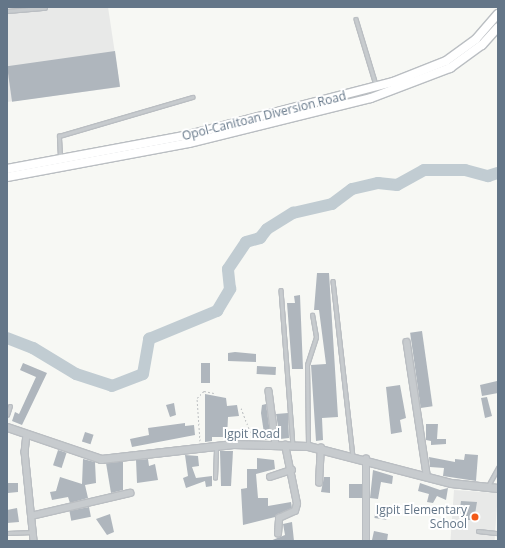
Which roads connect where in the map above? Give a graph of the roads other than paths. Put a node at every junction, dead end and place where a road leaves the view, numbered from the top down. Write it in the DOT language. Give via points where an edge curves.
graph roads {
  1 [pos="45,8"];
  2 [pos="7,11"];
  3 [pos="498,14"];
  4 [pos="356,18"];
  5 [pos="498,27"];
  6 [pos="376,88"];
  7 [pos="192,96"];
  8 [pos="60,157"];
  9 [pos="7,169"];
  10 [pos="7,177"];
  11 [pos="334,281"];
  12 [pos="281,290"];
  13 [pos="312,315"];
  14 [pos="407,342"];
  15 [pos="269,391"];
  16 [pos="10,406"];
  17 [pos="7,415"];
  18 [pos="7,428"];
  19 [pos="27,434"];
  20 [pos="216,445"];
  21 [pos="276,445"];
  22 [pos="285,445"];
  23 [pos="293,445"];
  24 [pos="308,446"];
  25 [pos="321,448"];
  26 [pos="353,456"];
  27 [pos="366,459"];
  28 [pos="498,468"];
  29 [pos="292,470"];
  30 [pos="427,475"];
  31 [pos="270,477"];
  32 [pos="215,478"];
  33 [pos="319,482"];
  34 [pos="486,488"];
  35 [pos="498,488"];
  36 [pos="130,493"];
  37 [pos="31,516"];
  38 [pos="478,531"];
  39 [pos="33,532"];
  40 [pos="7,533"];
  41 [pos="498,533"];
  42 [pos="278,534"];
  43 [pos="34,541"];
  44 [pos="366,541"];
  1 -- 2 [label="lane"];
  3 -- 6 [label="main road, Opol-Canitoan Diversion Road" via="476,39 446,61"];
  4 -- 6 [label="lane"];
  5 -- 10 [label="main road, Opol-Canitoan Diversion Road" via="482,45 450,68 371,98 189,143"];
  6 -- 8 [label="main road, Opol-Canitoan Diversion Road" via="188,135"];
  7 -- 8 [label="lane" via="59,136"];
  8 -- 9 [label="main road, Opol-Canitoan Diversion Road"];
  11 -- 26 [label="lane"];
  12 -- 23 [label="lane"];
  13 -- 24 [label="lane" via="316,337 307,365"];
  14 -- 30 [label="street"];
  15 -- 21 [label="street"];
  16 -- 17 [label="lane"];
  18 -- 19 [label="street, Igpit Road"];
  19 -- 20 [label="street, Igpit Road" via="101,459"];
  19 -- 37 [label="street"];
  20 -- 21 [label="street, Igpit Road"];
  20 -- 32 [label="lane"];
  21 -- 22 [label="street, Igpit Road"];
  22 -- 23 [label="street, Igpit Road"];
  22 -- 29 [label="street"];
  23 -- 24 [label="street, Igpit Road"];
  24 -- 25 [label="street, Igpit Road"];
  25 -- 26 [label="street, Igpit Road"];
  25 -- 33 [label="street"];
  26 -- 27 [label="street, Igpit Road"];
  27 -- 30 [label="street, Igpit Road"];
  27 -- 44 [label="street"];
  28 -- 34 [label="lane"];
  29 -- 31 [label="street"];
  29 -- 42 [label="street" via="296,509 279,518"];
  30 -- 34 [label="street, Igpit Road"];
  34 -- 35 [label="street, Igpit Road"];
  36 -- 37 [label="street"];
  37 -- 39 [label="street"];
  38 -- 41 [label="lane"];
  39 -- 40 [label="lane"];
  39 -- 43 [label="street"];
}
